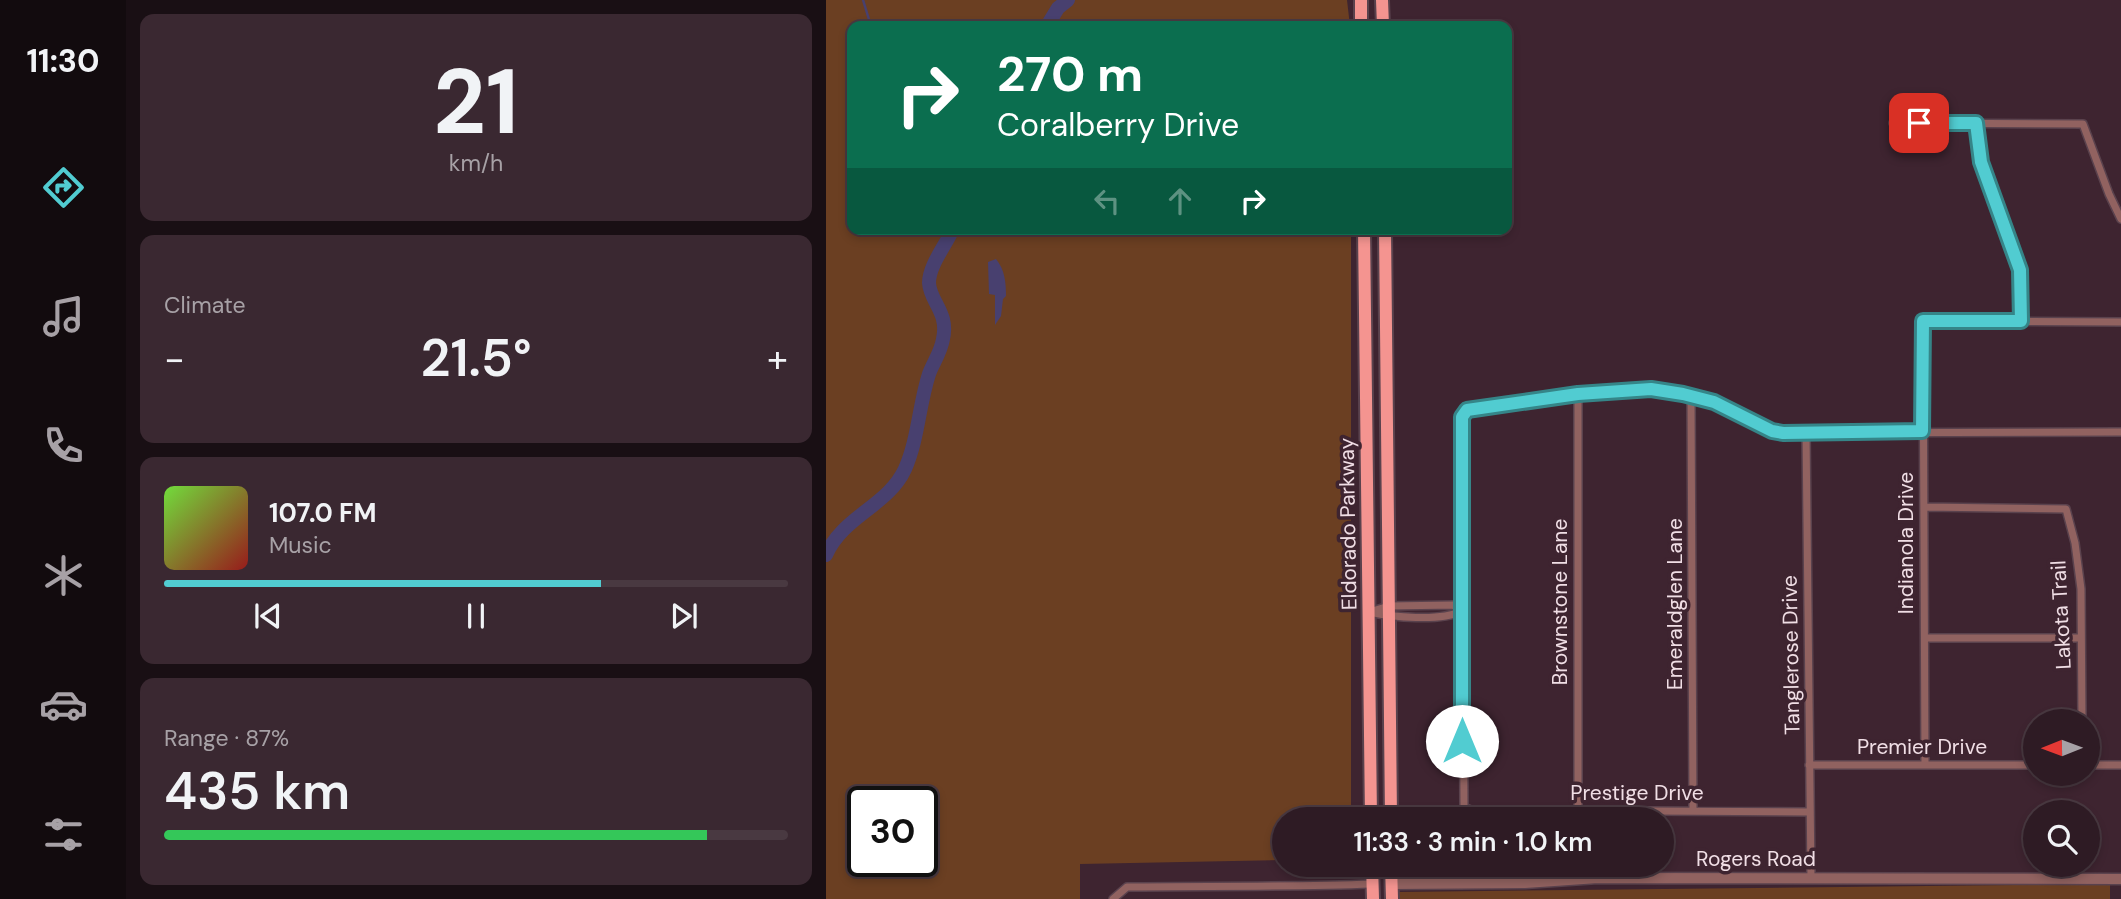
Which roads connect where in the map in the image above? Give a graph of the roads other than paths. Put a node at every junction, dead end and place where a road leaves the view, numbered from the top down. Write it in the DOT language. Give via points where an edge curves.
graph roads {
  1 [pos="1361,0"];
  2 [pos="1382,0"];
  3 [pos="1361,21"];
  4 [pos="1383,21"];
  5 [pos="1893,123"];
  6 [pos="1976,123"];
  7 [pos="2121,219"];
  8 [pos="1364,235"];
  9 [pos="1385,235"];
  10 [pos="1365,260"];
  11 [pos="1385,260"];
  12 [pos="2021,321"];
  13 [pos="2121,322"];
  14 [pos="1578,394"];
  15 [pos="1691,396"];
  16 [pos="1922,431"];
  17 [pos="1806,432"];
  18 [pos="2121,432"];
  19 [pos="1925,507"];
  20 [pos="1389,611"];
  21 [pos="1462,611"];
  22 [pos="1369,612"];
  23 [pos="1925,638"];
  24 [pos="2081,638"];
  25 [pos="2082,709"];
  26 [pos="1925,764"];
  27 [pos="1809,765"];
  28 [pos="2023,765"];
  29 [pos="2100,765"];
  30 [pos="2121,765"];
  31 [pos="1371,807"];
  32 [pos="1391,807"];
  33 [pos="1464,807"];
  34 [pos="1578,807"];
  35 [pos="1674,811"];
  36 [pos="1693,811"];
  37 [pos="1810,813"];
  38 [pos="1372,877"];
  39 [pos="1391,877"];
  40 [pos="1811,878"];
  41 [pos="2121,879"];
  42 [pos="1372,884"];
  43 [pos="1391,884"];
  44 [pos="1112,899"];
  45 [pos="1373,899"];
  46 [pos="1392,899"];
  1 -- 3 [label="main road"];
  2 -- 4 [label="main road"];
  5 -- 6 [label="street"];
  6 -- 7 [label="street" via="2083,124"];
  6 -- 12 [label="street" via="1981,162 2020,270"];
  8 -- 10 [label="main road, Eldorado Parkway"];
  9 -- 11 [label="main road, Eldorado Parkway"];
  10 -- 11 [label="main road"];
  10 -- 22 [label="main road, Eldorado Parkway"];
  11 -- 20 [label="main road, Eldorado Parkway"];
  12 -- 13 [label="street"];
  12 -- 16 [label="street, Indianola Drive" via="1923,321"];
  14 -- 15 [label="street" via="1651,389"];
  14 -- 21 [label="street" via="1464,413"];
  14 -- 34 [label="street, Brownstone Lane"];
  15 -- 17 [label="street" via="1714,402 1772,431"];
  15 -- 36 [label="street, Emeraldglen Lane"];
  16 -- 17 [label="street"];
  16 -- 18 [label="street"];
  16 -- 19 [label="street, Indianola Drive"];
  17 -- 27 [label="street, Tanglerose Drive"];
  19 -- 23 [label="street, Indianola Drive"];
  19 -- 24 [label="street, Lakota Trail" via="2066,509 2081,589"];
  20 -- 21 [label="street" via="1452,616"];
  20 -- 22 [label="street"];
  20 -- 32 [label="main road, Eldorado Parkway"];
  21 -- 33 [label="street, Prestige Drive"];
  22 -- 31 [label="main road, Eldorado Parkway"];
  23 -- 24 [label="street"];
  23 -- 26 [label="street, Indianola Drive"];
  24 -- 25 [label="street, Lakota Trail"];
  26 -- 27 [label="street, Premier Drive"];
  26 -- 28 [label="street, Premier Drive"];
  27 -- 37 [label="street, Tanglerose Drive"];
  29 -- 30 [label="street"];
  35 -- 36 [label="street, Prestige Drive"];
  36 -- 37 [label="street, Prestige Drive"];
  37 -- 40 [label="street, Tanglerose Drive"];
  38 -- 42 [label="main road"];
  39 -- 43 [label="main road"];
  40 -- 41 [label="street, Rogers Road"];
  40 -- 43 [label="street, Rogers Road"];
  42 -- 43 [label="main road"];
  42 -- 44 [label="street" via="1127,887"];
  42 -- 45 [label="main road"];
  43 -- 46 [label="main road"];
}
